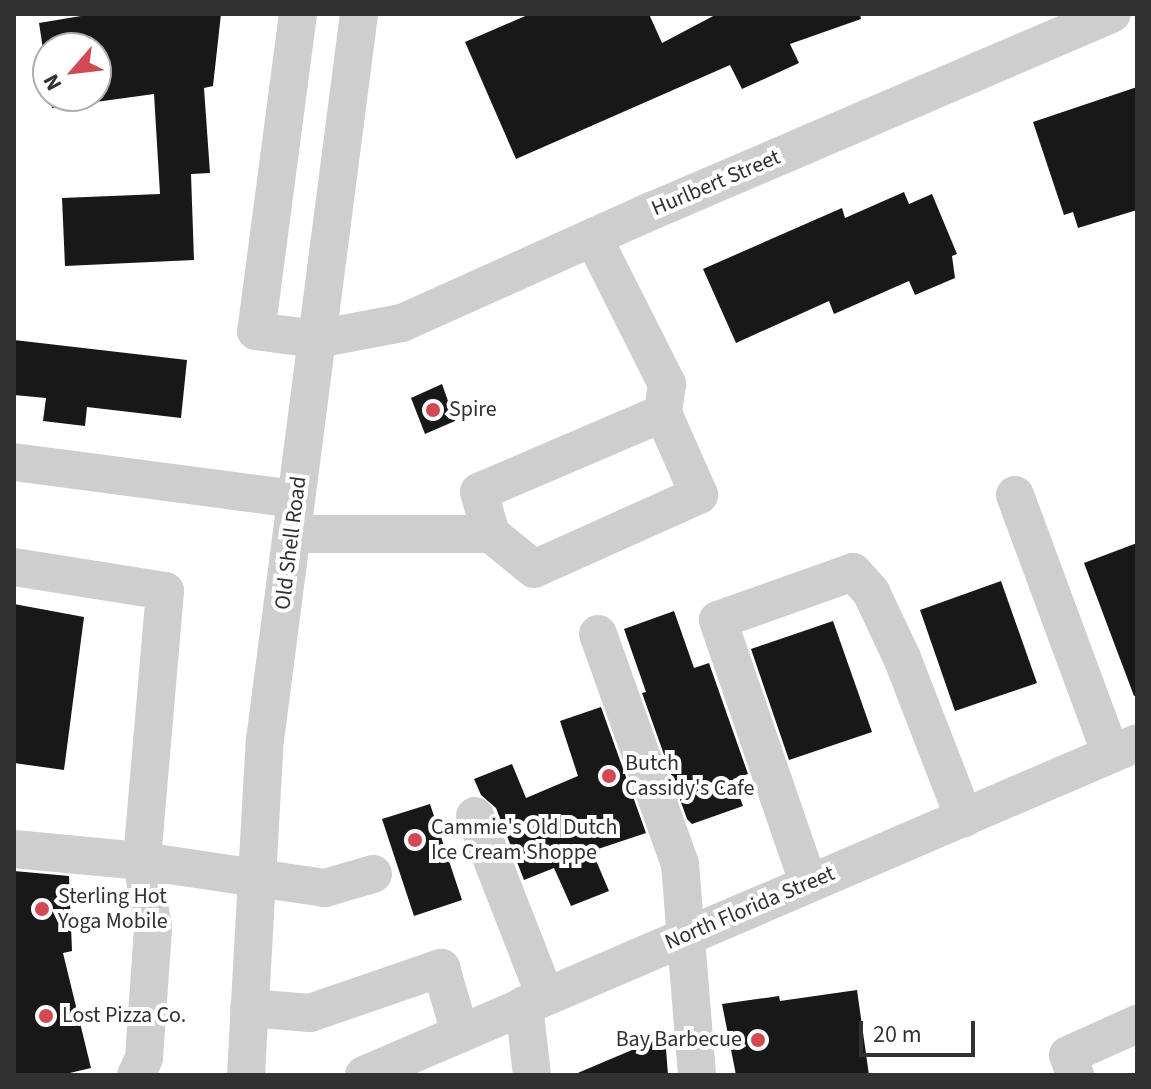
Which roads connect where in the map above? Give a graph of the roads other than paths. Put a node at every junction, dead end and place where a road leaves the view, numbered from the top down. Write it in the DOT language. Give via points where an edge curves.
graph roads {
  1 [pos="298,14"];
  2 [pos="359,14"];
  3 [pos="1112,14"];
  4 [pos="593,237"];
  5 [pos="317,339"];
  6 [pos="663,413"];
  7 [pos="14,462"];
  8 [pos="1015,495"];
  9 [pos="294,516"];
  10 [pos="491,534"];
  11 [pos="14,567"];
  12 [pos="598,634"];
  13 [pos="1124,749"];
  14 [pos="475,816"];
  15 [pos="964,818"];
  16 [pos="14,849"];
  17 [pos="142,861"];
  18 [pos="373,874"];
  19 [pos="256,878"];
  20 [pos="808,882"];
  21 [pos="686,936"];
  22 [pos="535,1001"];
  23 [pos="249,1008"];
  24 [pos="1137,1024"];
  25 [pos="460,1033"];
  26 [pos="136,1075"];
  27 [pos="246,1075"];
  28 [pos="364,1075"];
  29 [pos="532,1075"];
  30 [pos="697,1075"];
  31 [pos="1075,1075"];
  1 -- 5 [label="street, Hurlbert Street" via="256,331"];
  2 -- 5 [label="street, Old Shell Road"];
  3 -- 4 [label="street, Hurlbert Street"];
  4 -- 5 [label="street, Hurlbert Street" via="402,323"];
  4 -- 6 [label="street" via="667,384"];
  5 -- 9 [label="street, Old Shell Road"];
  6 -- 10 [label="street" via="479,492"];
  6 -- 10 [label="street" via="699,495 534,569"];
  7 -- 9 [label="street"];
  8 -- 13 [label="street"];
  9 -- 10 [label="street"];
  9 -- 19 [label="street, Old Shell Road" via="265,740"];
  11 -- 17 [label="street" via="165,591"];
  12 -- 21 [label="street" via="680,864"];
  13 -- 15 [label="street, North Florida Street"];
  14 -- 22 [label="street"];
  15 -- 20 [label="street, North Florida Street"];
  15 -- 20 [label="street" via="902,658 871,592 853,572 718,620"];
  16 -- 17 [label="street"];
  17 -- 19 [label="street"];
  17 -- 26 [label="street" via="153,929 144,1058"];
  18 -- 19 [label="street" via="325,888"];
  19 -- 23 [label="street, Old Shell Road"];
  20 -- 21 [label="street, North Florida Street"];
  21 -- 22 [label="street, North Florida Street"];
  21 -- 30 [label="street"];
  22 -- 25 [label="street, North Florida Street"];
  22 -- 29 [label="street"];
  23 -- 25 [label="street" via="310,1013 441,968"];
  23 -- 27 [label="street, Old Shell Road"];
  24 -- 31 [label="street" via="1068,1055"];
  25 -- 28 [label="street, North Florida Street"];
}
